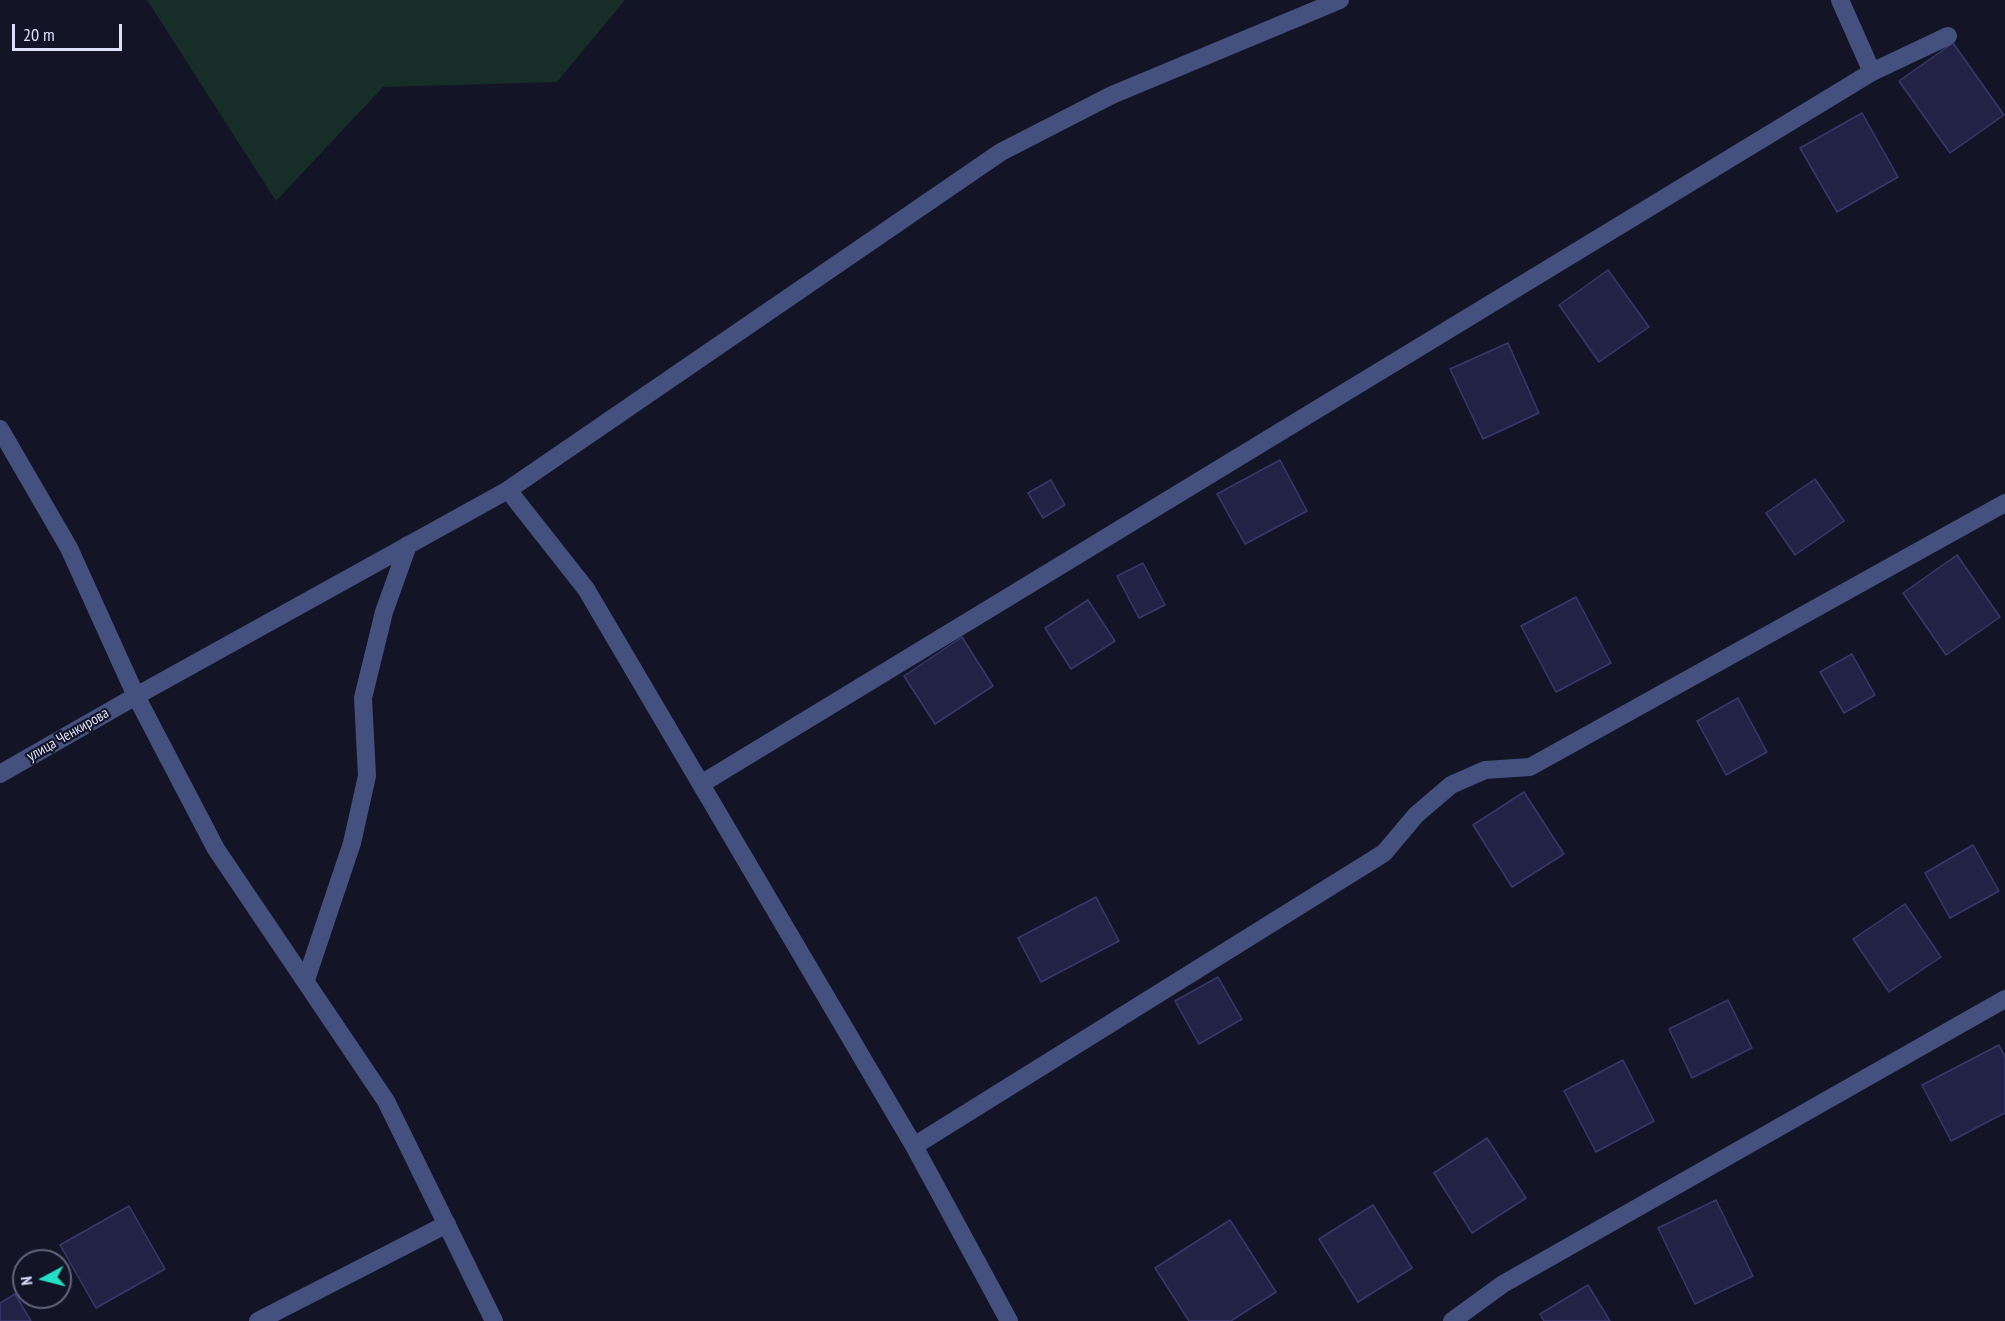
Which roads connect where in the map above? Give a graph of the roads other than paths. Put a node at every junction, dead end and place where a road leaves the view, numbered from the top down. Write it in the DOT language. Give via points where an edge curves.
graph roads {
  1 [pos="1340,0"];
  2 [pos="1840,0"];
  3 [pos="1948,36"];
  4 [pos="1872,72"];
  5 [pos="0,429"];
  6 [pos="508,490"];
  7 [pos="2005,503"];
  8 [pos="408,545"];
  9 [pos="136,696"];
  10 [pos="0,774"];
  11 [pos="701,784"];
  12 [pos="306,980"];
  13 [pos="2005,999"];
  14 [pos="914,1146"];
  15 [pos="447,1224"];
  16 [pos="258,1321"];
  17 [pos="494,1321"];
  18 [pos="1009,1321"];
  19 [pos="1452,1321"];
  1 -- 6 [label="street, улица Ченкирова" via="1112,95 1001,152"];
  2 -- 4 [label="street"];
  3 -- 4 [label="street"];
  4 -- 11 [label="street"];
  5 -- 9 [label="street" via="69,548"];
  6 -- 8 [label="street, улица Ченкирова"];
  6 -- 11 [label="street" via="586,589"];
  7 -- 14 [label="street" via="1530,768 1485,770 1451,785 1416,815 1384,853"];
  8 -- 9 [label="street, улица Ченкирова"];
  8 -- 12 [label="street" via="384,612 363,698 367,776 352,843"];
  9 -- 10 [label="street, улица Ченкирова"];
  9 -- 12 [label="street" via="216,849"];
  11 -- 14 [label="street"];
  12 -- 15 [label="street" via="386,1101"];
  13 -- 19 [label="street" via="1503,1284"];
  14 -- 18 [label="street"];
  15 -- 16 [label="street"];
  15 -- 17 [label="street"];
}
